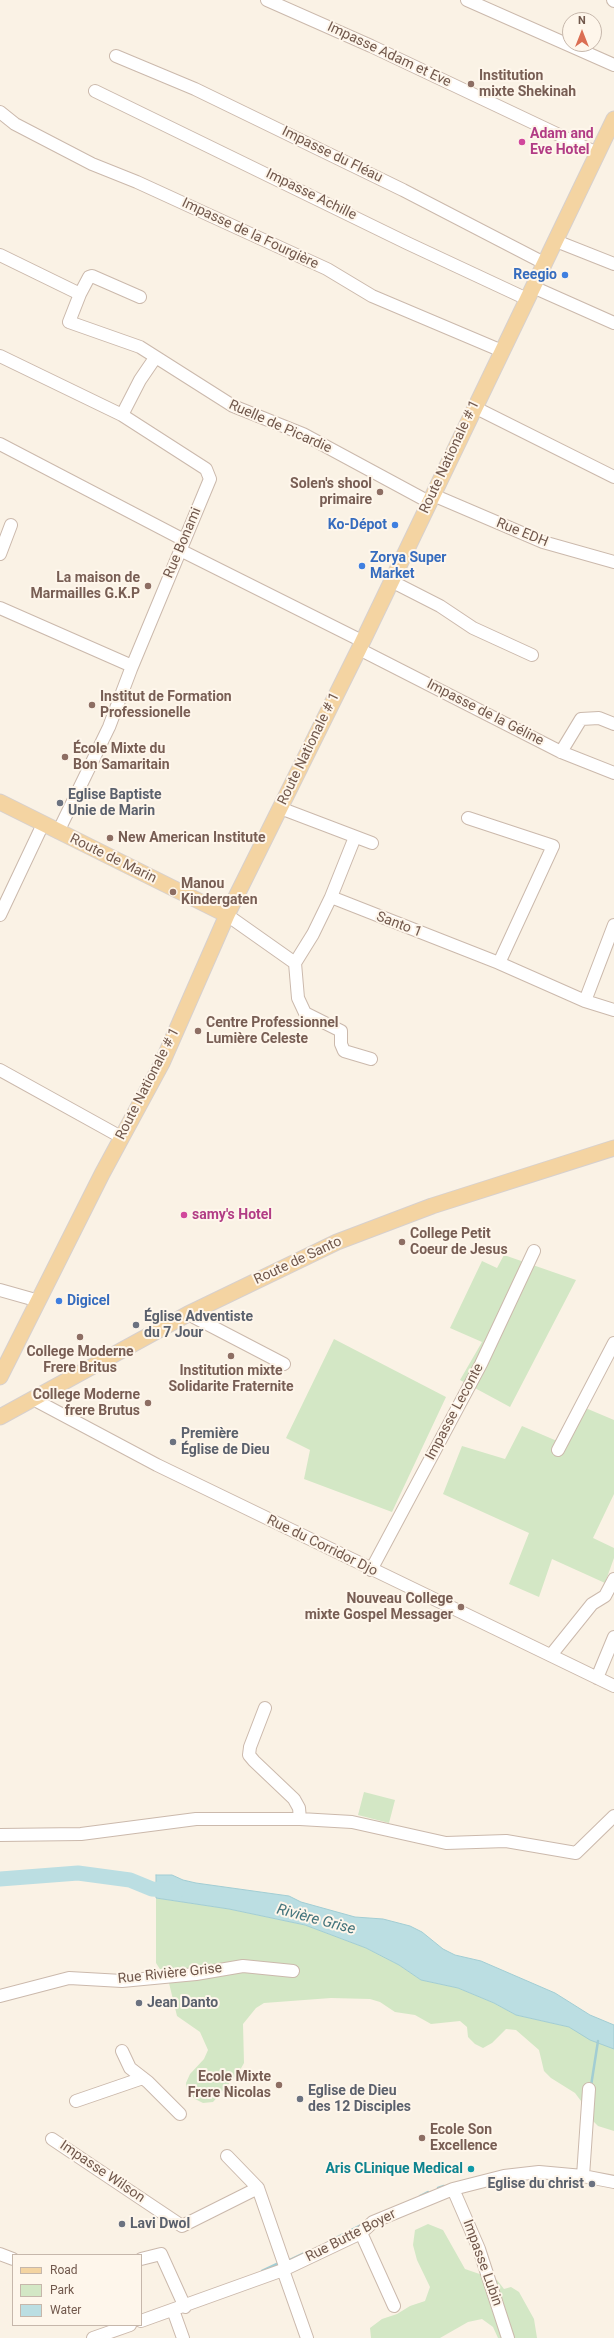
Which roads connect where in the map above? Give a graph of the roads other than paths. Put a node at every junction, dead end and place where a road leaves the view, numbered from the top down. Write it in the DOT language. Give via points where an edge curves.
graph roads {
  1 [pos="267,0"];
  2 [pos="467,0"];
  3 [pos="116,56"];
  4 [pos="614,65"];
  5 [pos="95,91"];
  6 [pos="0,112"];
  7 [pos="614,118"];
  8 [pos="597,153"];
  9 [pos="556,240"];
  10 [pos="0,255"];
  11 [pos="544,263"];
  12 [pos="614,264"];
  13 [pos="530,293"];
  14 [pos="80,294"];
  15 [pos="140,297"];
  16 [pos="614,323"];
  17 [pos="502,351"];
  18 [pos="0,356"];
  19 [pos="155,358"];
  20 [pos="474,407"];
  21 [pos="122,415"];
  22 [pos="0,444"];
  23 [pos="614,477"];
  24 [pos="431,499"];
  25 [pos="11,525"];
  26 [pos="182,545"];
  27 [pos="0,554"];
  28 [pos="614,562"];
  29 [pos="391,581"];
  30 [pos="1,610"];
  31 [pos="360,645"];
  32 [pos="532,655"];
  33 [pos="132,666"];
  34 [pos="614,724"];
  35 [pos="562,752"];
  36 [pos="614,774"];
  37 [pos="0,802"];
  38 [pos="280,808"];
  39 [pos="468,818"];
  40 [pos="43,824"];
  41 [pos="58,832"];
  42 [pos="355,837"];
  43 [pos="372,843"];
  44 [pos="331,897"];
  45 [pos="0,915"];
  46 [pos="226,915"];
  47 [pos="614,925"];
  48 [pos="295,963"];
  49 [pos="499,963"];
  50 [pos="585,1000"];
  51 [pos="614,1010"];
  52 [pos="371,1059"];
  53 [pos="0,1070"];
  54 [pos="121,1137"];
  55 [pos="614,1148"];
  56 [pos="534,1251"];
  57 [pos="0,1290"];
  58 [pos="39,1301"];
  59 [pos="188,1314"];
  60 [pos="614,1343"];
  61 [pos="284,1364"];
  62 [pos="0,1377"];
  63 [pos="33,1400"];
  64 [pos="0,1417"];
  65 [pos="558,1450"];
  66 [pos="371,1570"];
  67 [pos="614,1579"];
  68 [pos="614,1637"];
  69 [pos="551,1655"];
  70 [pos="597,1678"];
  71 [pos="614,1686"];
  72 [pos="265,1708"];
  73 [pos="614,1816"];
  74 [pos="300,1819"];
  75 [pos="0,1835"];
  76 [pos="293,1971"];
  77 [pos="0,1996"];
  78 [pos="122,2051"];
  79 [pos="143,2078"];
  80 [pos="589,2089"];
  81 [pos="76,2101"];
  82 [pos="180,2114"];
  83 [pos="52,2139"];
  84 [pos="227,2156"];
  85 [pos="583,2176"];
  86 [pos="614,2182"];
  87 [pos="258,2188"];
  88 [pos="453,2189"];
  89 [pos="361,2233"];
  90 [pos="0,2254"];
  91 [pos="12,2259"];
  92 [pos="142,2259"];
  93 [pos="284,2269"];
  94 [pos="394,2306"];
  95 [pos="185,2307"];
  96 [pos="173,2310"];
  97 [pos="142,2321"];
  98 [pos="128,2326"];
  99 [pos="100,2337"];
  100 [pos="182,2338"];
  101 [pos="308,2338"];
  102 [pos="508,2338"];
  1 -- 8 [label="street, Impasse Adam et Eve" via="371,46"];
  2 -- 4 [label="street"];
  3 -- 11 [label="street, Impasse du Fléau" via="195,89 404,190"];
  5 -- 13 [label="street, Impasse Achille" via="407,243"];
  6 -- 17 [label="street, Impasse de la Fourgière" via="14,124 92,164 327,269 372,296"];
  7 -- 8 [label="main road, Route Nationale # 1"];
  8 -- 9 [label="main road, Route Nationale # 1"];
  9 -- 11 [label="main road, Route Nationale # 1"];
  9 -- 12 [label="street"];
  10 -- 14 [label="street"];
  11 -- 13 [label="main road, Route Nationale # 1"];
  13 -- 16 [label="street, Impasse Achille"];
  13 -- 17 [label="main road, Route Nationale # 1"];
  14 -- 15 [label="street" via="92,276"];
  14 -- 19 [label="street, Ruelle de Picardie" via="69,322 140,348"];
  17 -- 20 [label="main road, Route Nationale # 1"];
  18 -- 21 [label="street, Rue Bonami"];
  19 -- 21 [label="street"];
  19 -- 24 [label="street, Ruelle de Picardie" via="233,406 303,434"];
  20 -- 23 [label="street"];
  20 -- 24 [label="main road, Route Nationale # 1"];
  21 -- 26 [label="street, Rue Bonami" via="206,469 210,479"];
  22 -- 26 [label="street, Impasse de la Géline"];
  24 -- 28 [label="street, Rue EDH" via="538,540"];
  24 -- 29 [label="main road, Route Nationale # 1"];
  25 -- 27 [label="street"];
  26 -- 31 [label="street, Impasse de la Géline"];
  26 -- 33 [label="street, Rue Bonami"];
  29 -- 31 [label="main road, Route Nationale # 1"];
  29 -- 32 [label="street" via="440,606 473,628"];
  30 -- 33 [label="street"];
  31 -- 35 [label="street, Impasse de la Géline"];
  31 -- 38 [label="main road, Route Nationale # 1"];
  33 -- 41 [label="street, Rue Bonami" via="109,727"];
  34 -- 35 [label="street" via="599,718 581,719"];
  35 -- 36 [label="street, Impasse de la Géline"];
  37 -- 40 [label="main road, Route de Marin"];
  38 -- 42 [label="street"];
  38 -- 46 [label="main road, Route Nationale # 1"];
  39 -- 49 [label="street" via="553,846"];
  40 -- 41 [label="main road, Route de Marin"];
  40 -- 45 [label="street"];
  41 -- 46 [label="main road, Route de Marin"];
  42 -- 43 [label="street"];
  42 -- 44 [label="street"];
  44 -- 48 [label="street"];
  44 -- 49 [label="street, Santo 1"];
  46 -- 48 [label="street"];
  46 -- 54 [label="main road, Route Nationale # 1" via="162,1063"];
  47 -- 50 [label="street"];
  48 -- 52 [label="street" via="298,998 305,1013 341,1031 344,1051"];
  49 -- 50 [label="street, Santo 1"];
  50 -- 51 [label="street, Santo 1"];
  53 -- 54 [label="street"];
  54 -- 58 [label="main road, Route Nationale # 1"];
  55 -- 59 [label="main road, Route de Santo" via="432,1206 338,1242"];
  56 -- 66 [label="street, Impasse Leconte" via="481,1364"];
  57 -- 58 [label="street"];
  58 -- 62 [label="main road, Route Nationale # 1"];
  59 -- 61 [label="street"];
  59 -- 63 [label="main road, Route de Santo"];
  60 -- 65 [label="street"];
  63 -- 64 [label="main road, Route de Santo"];
  63 -- 66 [label="street, Rue du Corridor Djo" via="164,1469"];
  66 -- 69 [label="street, Rue du Corridor Djo"];
  67 -- 69 [label="street" via="606,1596 592,1604"];
  68 -- 70 [label="street"];
  69 -- 70 [label="street, Rue du Corridor Djo"];
  70 -- 71 [label="street, Rue du Corridor Djo"];
  72 -- 74 [label="street" via="250,1747 250,1755 294,1799 299,1808"];
  73 -- 74 [label="street" via="576,1853 506,1841 446,1843 352,1822"];
  74 -- 75 [label="street" via="196,1819 81,1834"];
  76 -- 77 [label="street, Rue Rivière Grise" via="243,1966 196,1974 122,1981 69,1978"];
  78 -- 79 [label="street" via="130,2068"];
  79 -- 81 [label="street"];
  79 -- 82 [label="street"];
  80 -- 85 [label="street"];
  83 -- 87 [label="street, Impasse Wilson" via="182,2226"];
  84 -- 87 [label="street"];
  85 -- 86 [label="street, Rue Butte Boyer"];
  85 -- 88 [label="street, Rue Butte Boyer" via="532,2173 504,2176"];
  87 -- 93 [label="street"];
  88 -- 89 [label="street, Rue Butte Boyer" via="373,2222"];
  88 -- 102 [label="street, Impasse Lubin" via="479,2249"];
  89 -- 93 [label="street, Rue Butte Boyer"];
  89 -- 94 [label="street"];
  90 -- 91 [label="street"];
  92 -- 95 [label="street" via="161,2254"];
  93 -- 95 [label="street, Rue Butte Boyer"];
  93 -- 101 [label="street"];
  95 -- 96 [label="street, Rue Butte Boyer"];
  96 -- 97 [label="street, Rue Butte Boyer"];
  96 -- 100 [label="street"];
  98 -- 99 [label="street"];
}
